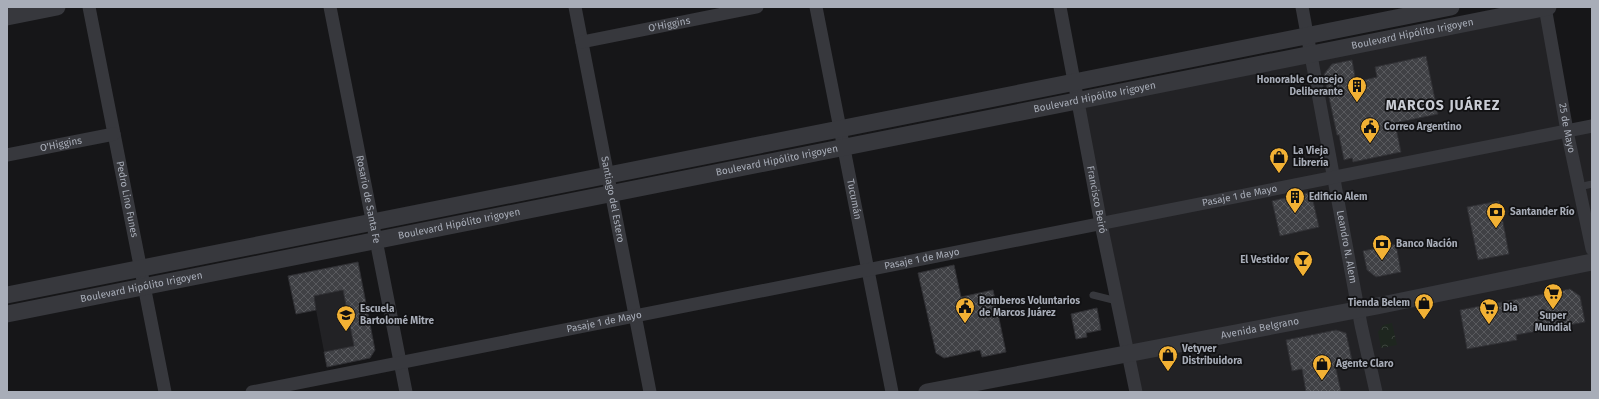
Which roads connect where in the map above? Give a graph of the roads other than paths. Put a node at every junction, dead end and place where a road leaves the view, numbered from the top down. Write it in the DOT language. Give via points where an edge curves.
graph roads {
  1 [pos="57,7"];
  2 [pos="89,7"];
  3 [pos="330,7"];
  4 [pos="575,7"];
  5 [pos="757,7"];
  6 [pos="816,7"];
  7 [pos="1060,7"];
  8 [pos="1302,7"];
  9 [pos="1451,7"];
  10 [pos="1546,7"];
  11 [pos="7,17"];
  12 [pos="1308,35"];
  13 [pos="582,42"];
  14 [pos="1312,55"];
  15 [pos="1074,81"];
  16 [pos="1079,101"];
  17 [pos="1592,126"];
  18 [pos="841,130"];
  19 [pos="1567,131"];
  20 [pos="114,134"];
  21 [pos="844,148"];
  22 [pos="7,155"];
  23 [pos="608,175"];
  24 [pos="1334,177"];
  25 [pos="1586,186"];
  26 [pos="611,194"];
  27 [pos="373,222"];
  28 [pos="1101,224"];
  29 [pos="376,241"];
  30 [pos="1592,249"];
  31 [pos="1592,262"];
  32 [pos="140,267"];
  33 [pos="868,270"];
  34 [pos="144,287"];
  35 [pos="7,295"];
  36 [pos="1093,295"];
  37 [pos="1117,301"];
  38 [pos="1359,309"];
  39 [pos="7,314"];
  40 [pos="634,317"];
  41 [pos="1128,353"];
  42 [pos="400,363"];
  43 [pos="165,392"];
  44 [pos="252,392"];
  45 [pos="406,392"];
  46 [pos="650,392"];
  47 [pos="892,392"];
  48 [pos="927,392"];
  49 [pos="1136,392"];
  50 [pos="1376,392"];
  1 -- 11 [label="street"];
  2 -- 20 [label="street, Pedro Lino Funes"];
  3 -- 27 [label="street, Rosario de Santa Fe"];
  4 -- 13 [label="street, Santiago del Estero"];
  5 -- 13 [label="street, O'Higgins"];
  6 -- 18 [label="street, Tucumán"];
  7 -- 15 [label="street, Francisco Beiró"];
  8 -- 12 [label="street, Leandro N. Alem"];
  9 -- 12 [label="street, Boulevard Hipólito Irigoyen"];
  10 -- 14 [label="street, Boulevard Hipólito Irigoyen"];
  10 -- 19 [label="street, 25 de Mayo"];
  12 -- 14 [label="street, Leandro N. Alem"];
  12 -- 15 [label="street, Boulevard Hipólito Irigoyen"];
  13 -- 23 [label="street, Santiago del Estero"];
  14 -- 16 [label="street, Boulevard Hipólito Irigoyen"];
  14 -- 24 [label="street, Leandro N. Alem"];
  15 -- 16 [label="street, Francisco Beiró"];
  15 -- 18 [label="street, Boulevard Hipólito Irigoyen"];
  16 -- 21 [label="street, Boulevard Hipólito Irigoyen"];
  16 -- 28 [label="street, Francisco Beiró"];
  17 -- 19 [label="street, Pasaje 1 de Mayo"];
  18 -- 21 [label="street, Tucumán"];
  18 -- 23 [label="street, Boulevard Hipólito Irigoyen"];
  19 -- 24 [label="street, Pasaje 1 de Mayo"];
  19 -- 25 [label="street, 25 de Mayo"];
  20 -- 22 [label="street, O'Higgins"];
  20 -- 32 [label="street, Pedro Lino Funes"];
  21 -- 26 [label="street, Boulevard Hipólito Irigoyen"];
  21 -- 33 [label="street, Tucumán"];
  23 -- 26 [label="street, Santiago del Estero"];
  23 -- 27 [label="street, Boulevard Hipólito Irigoyen"];
  24 -- 28 [label="street, Pasaje 1 de Mayo"];
  24 -- 38 [label="street, Leandro N. Alem"];
  25 -- 30 [label="street, 25 de Mayo"];
  26 -- 29 [label="street, Boulevard Hipólito Irigoyen"];
  26 -- 40 [label="street, Santiago del Estero"];
  27 -- 29 [label="street, Rosario de Santa Fe"];
  27 -- 32 [label="street, Boulevard Hipólito Irigoyen"];
  28 -- 33 [label="street, Pasaje 1 de Mayo"];
  28 -- 37 [label="street, Francisco Beiró"];
  29 -- 34 [label="street, Boulevard Hipólito Irigoyen"];
  29 -- 42 [label="street, Rosario de Santa Fe"];
  31 -- 38 [label="street, Avenida Belgrano"];
  32 -- 34 [label="street, Pedro Lino Funes"];
  32 -- 35 [label="street, Boulevard Hipólito Irigoyen"];
  33 -- 40 [label="street, Pasaje 1 de Mayo"];
  33 -- 47 [label="street, Tucumán"];
  34 -- 39 [label="street, Boulevard Hipólito Irigoyen"];
  34 -- 43 [label="street, Pedro Lino Funes"];
  36 -- 37 [label="lane"];
  37 -- 41 [label="street, Francisco Beiró"];
  38 -- 41 [label="street, Avenida Belgrano"];
  38 -- 50 [label="street, Leandro N. Alem"];
  40 -- 42 [label="street, Pasaje 1 de Mayo"];
  40 -- 46 [label="street, Santiago del Estero"];
  41 -- 48 [label="street, Avenida Belgrano"];
  41 -- 49 [label="street, Francisco Beiró"];
  42 -- 44 [label="street, Pasaje 1 de Mayo"];
  42 -- 45 [label="street, Rosario de Santa Fe"];
}
